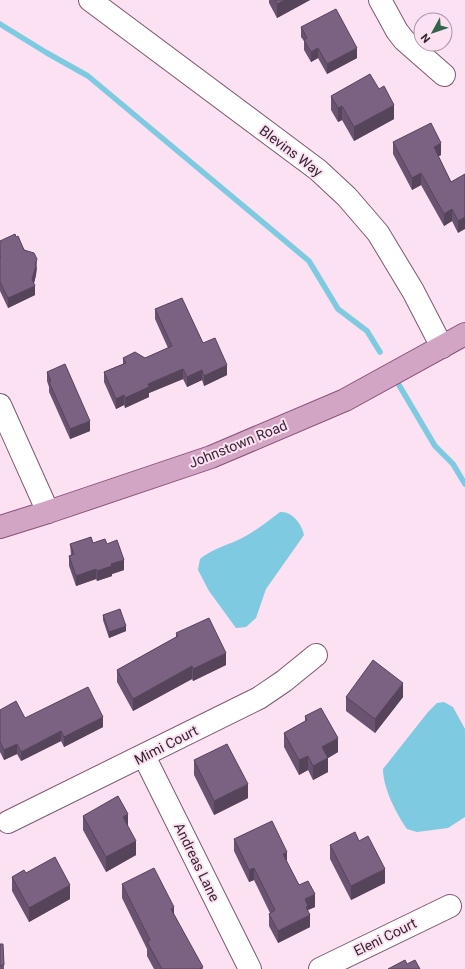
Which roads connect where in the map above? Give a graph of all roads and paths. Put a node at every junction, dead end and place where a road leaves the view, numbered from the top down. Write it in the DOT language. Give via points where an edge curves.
graph roads {
  1 [pos="90,0"];
  2 [pos="383,1"];
  3 [pos="444,75"];
  4 [pos="465,334"];
  5 [pos="442,347"];
  6 [pos="0,406"];
  7 [pos="48,512"];
  8 [pos="0,527"];
  9 [pos="316,655"];
  10 [pos="144,756"];
  11 [pos="8,822"];
  12 [pos="450,906"];
  13 [pos="250,969"];
  14 [pos="320,969"];
  1 -- 5 [label="street, Blevins Way" via="333,183 383,239"];
  2 -- 3 [label="street" via="404,40"];
  4 -- 5 [label="main road, Johnstown Road"];
  5 -- 7 [label="main road, Johnstown Road" via="345,400 211,457"];
  6 -- 7 [label="street"];
  7 -- 8 [label="main road, Johnstown Road"];
  9 -- 10 [label="street, Mimi Court" via="259,698"];
  10 -- 11 [label="street, Mimi Court"];
  10 -- 13 [label="street, Andreas Lane"];
  12 -- 14 [label="street, Eleni Court"];
}
